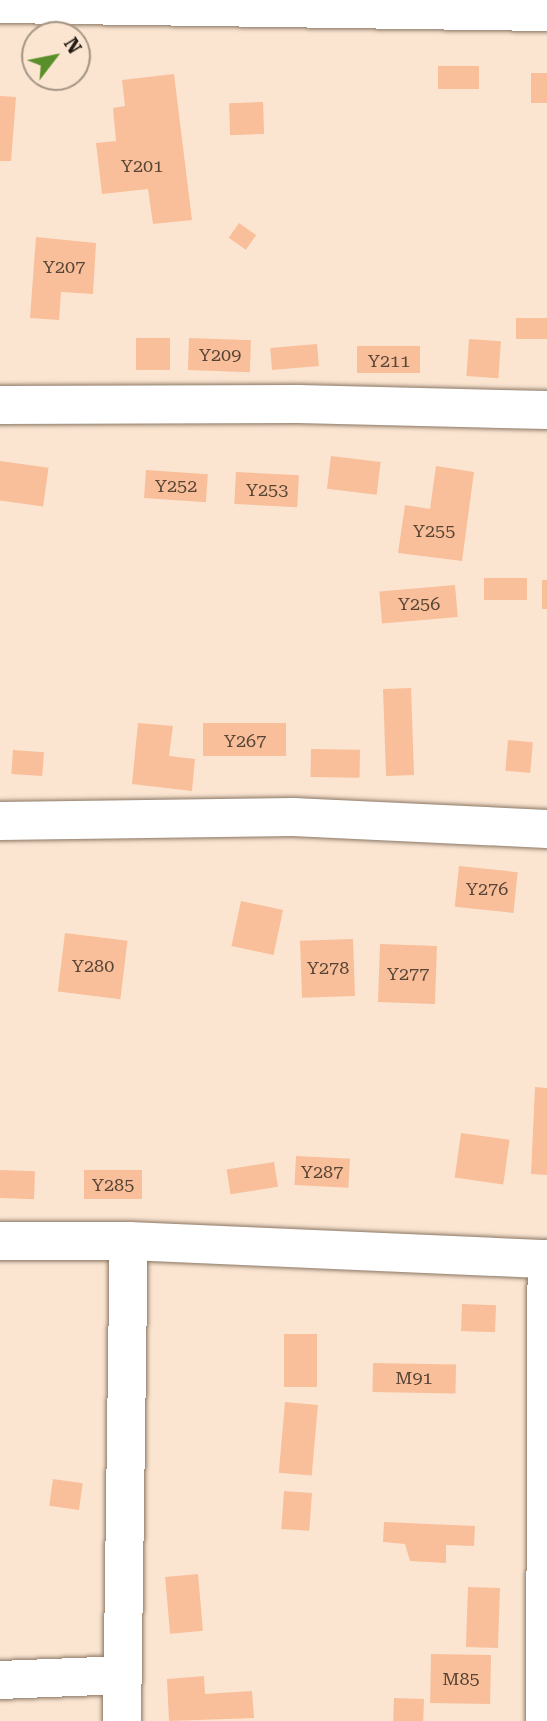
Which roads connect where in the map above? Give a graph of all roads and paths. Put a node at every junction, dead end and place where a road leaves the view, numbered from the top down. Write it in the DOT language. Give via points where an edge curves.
graph roads {
  1 [pos="0,4"];
  2 [pos="547,12"];
  3 [pos="0,405"];
  4 [pos="547,411"];
  5 [pos="0,821"];
  6 [pos="547,830"];
  7 [pos="0,1241"];
  8 [pos="129,1241"];
  9 [pos="547,1259"];
  10 [pos="123,1675"];
  11 [pos="0,1680"];
  12 [pos="122,1721"];
  13 [pos="545,1721"];
  1 -- 2 [label="street"];
  3 -- 4 [label="street" via="298,404"];
  5 -- 6 [label="street" via="293,817"];
  7 -- 8 [label="street"];
  8 -- 9 [label="street"];
  8 -- 10 [label="street"];
  9 -- 13 [label="street"];
  10 -- 11 [label="street"];
  10 -- 12 [label="street"];
}
